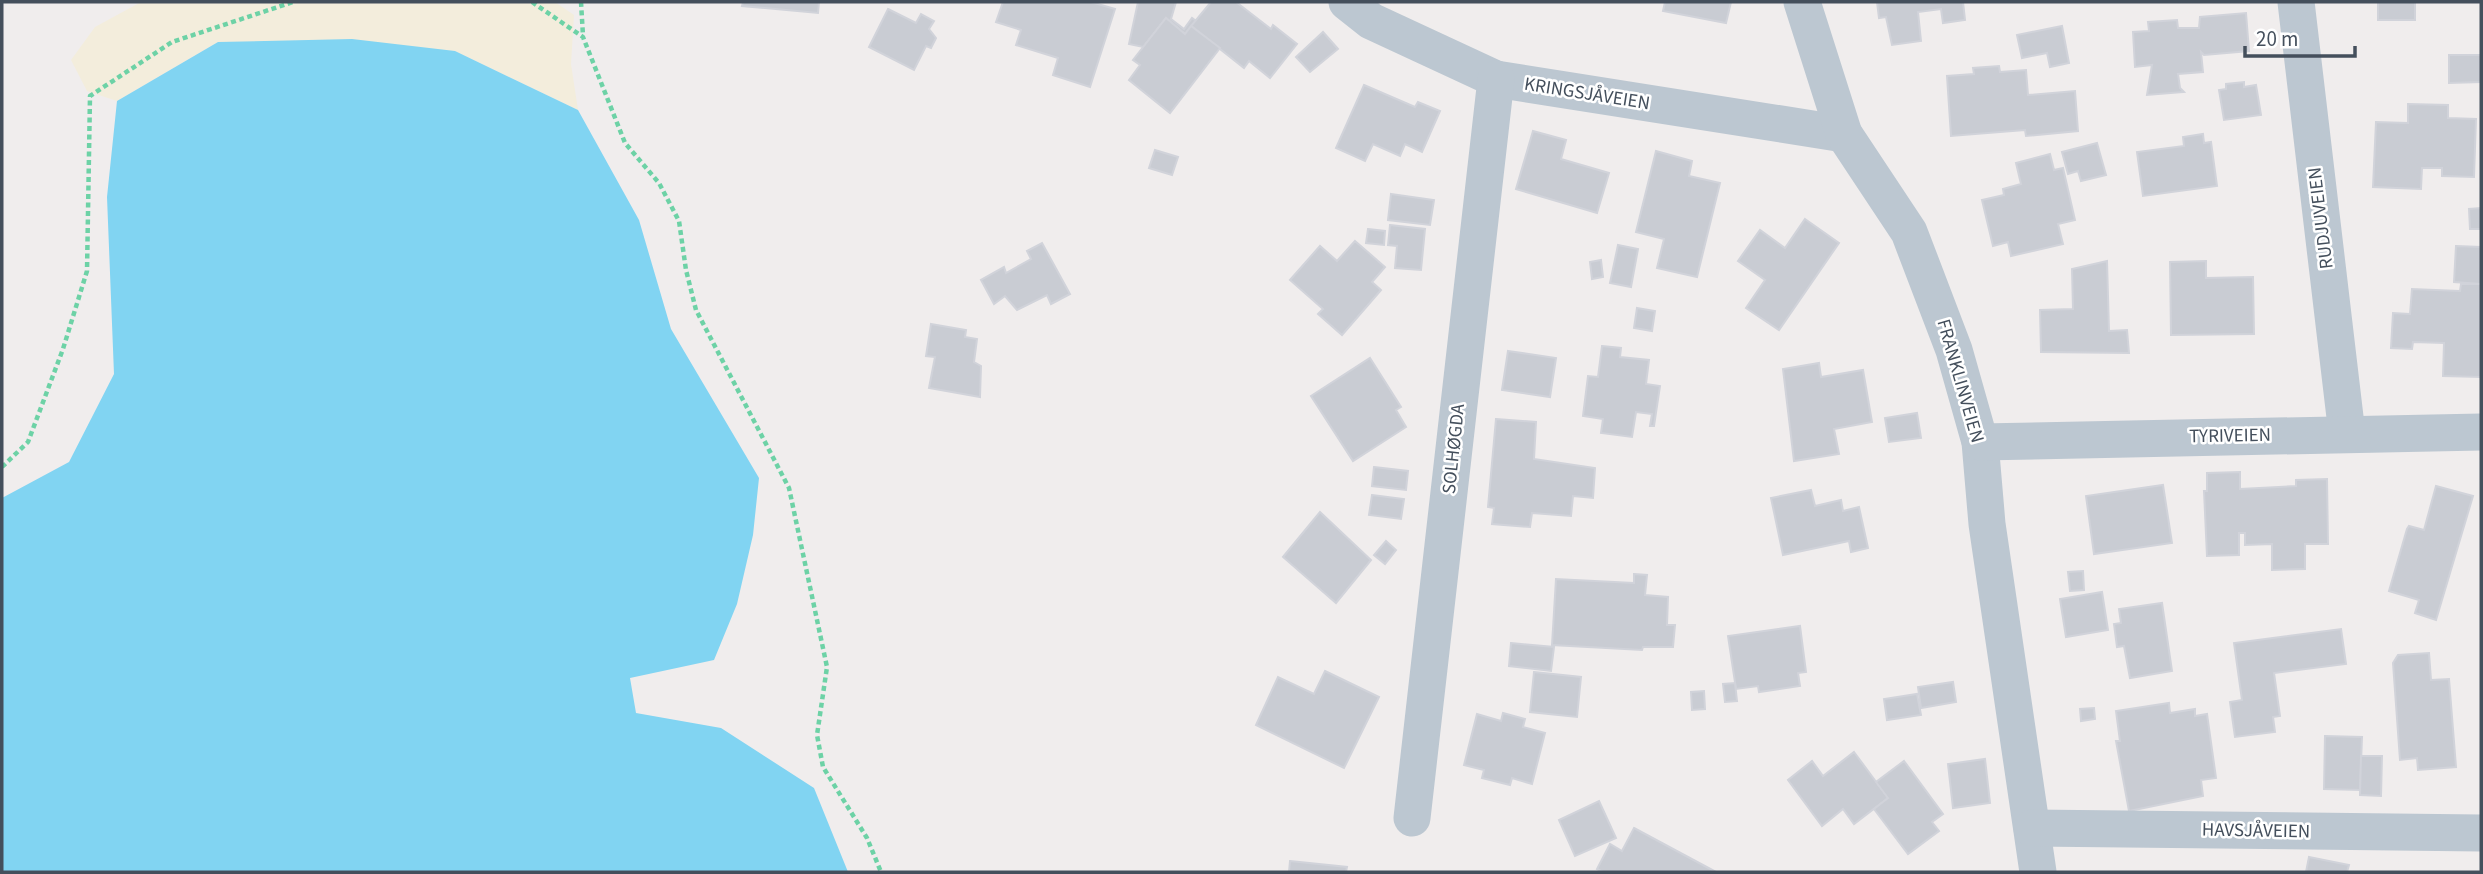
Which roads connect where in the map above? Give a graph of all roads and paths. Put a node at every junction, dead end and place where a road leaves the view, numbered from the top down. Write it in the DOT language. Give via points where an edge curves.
graph roads {
  1 [pos="293,2"];
  2 [pos="532,2"];
  3 [pos="581,2"];
  4 [pos="1347,2"];
  5 [pos="1802,2"];
  6 [pos="2295,2"];
  7 [pos="583,37"];
  8 [pos="1496,79"];
  9 [pos="1844,134"];
  10 [pos="2481,432"];
  11 [pos="2347,434"];
  12 [pos="1980,442"];
  13 [pos="2,467"];
  14 [pos="1412,818"];
  15 [pos="2032,828"];
  16 [pos="2481,833"];
  17 [pos="881,872"];
  18 [pos="2038,872"];
  1 -- 13 [label="path" via="172,42 90,96 87,271 29,442"];
  2 -- 7 [label="path"];
  3 -- 7 [label="path"];
  4 -- 8 [label="street, KRINGSJÅVEIEN" via="1405,40"];
  5 -- 9 [label="street, FRANKLINVEIEN"];
  6 -- 11 [label="street, RUDJUVEIEN"];
  7 -- 17 [label="path" via="625,143 659,183 679,221 696,310 789,488 827,667 817,736 823,767 867,838"];
  8 -- 9 [label="street, KRINGSJÅVEIEN"];
  8 -- 14 [label="street, SOLHØGDA"];
  9 -- 12 [label="street, FRANKLINVEIEN" via="1909,232 1954,349"];
  10 -- 11 [label="street, TYRIVEIEN"];
  11 -- 12 [label="street, TYRIVEIEN"];
  12 -- 15 [label="street, FRANKLINVEIEN" via="1987,524"];
  15 -- 16 [label="street, HAVSJÅVEIEN"];
  15 -- 18 [label="street, FRANKLINVEIEN"];
}
